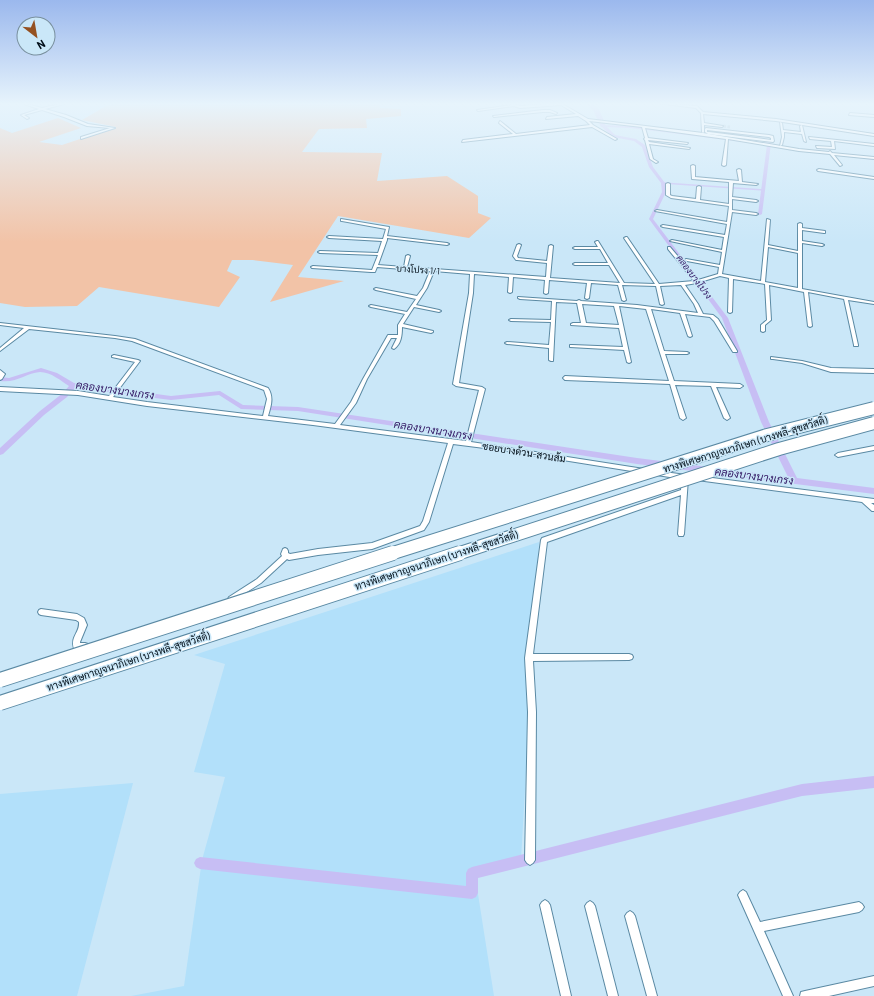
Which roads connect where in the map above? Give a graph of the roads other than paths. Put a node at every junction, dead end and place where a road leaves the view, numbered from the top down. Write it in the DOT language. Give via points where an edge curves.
graph roads {
  1 [pos="649,149"];
  2 [pos="725,149"];
  3 [pos="810,149"];
  4 [pos="830,152"];
  5 [pos="874,158"];
  6 [pos="656,162"];
  7 [pos="724,165"];
  8 [pos="840,165"];
  9 [pos="693,166"];
  10 [pos="739,170"];
  11 [pos="819,170"];
  12 [pos="874,178"];
  13 [pos="731,182"];
  14 [pos="741,183"];
  15 [pos="668,184"];
  16 [pos="756,184"];
  17 [pos="699,187"];
  18 [pos="730,198"];
  19 [pos="698,201"];
  20 [pos="756,201"];
  21 [pos="730,204"];
  22 [pos="657,211"];
  23 [pos="730,211"];
  24 [pos="756,214"];
  25 [pos="342,220"];
  26 [pos="768,220"];
  27 [pos="728,222"];
  28 [pos="663,226"];
  29 [pos="824,232"];
  30 [pos="726,236"];
  31 [pos="329,237"];
  32 [pos="385,238"];
  33 [pos="626,238"];
  34 [pos="672,241"];
  35 [pos="597,242"];
  36 [pos="800,242"];
  37 [pos="447,244"];
  38 [pos="519,245"];
  39 [pos="822,245"];
  40 [pos="551,246"];
  41 [pos="766,246"];
  42 [pos="576,248"];
  43 [pos="600,248"];
  44 [pos="669,248"];
  45 [pos="724,251"];
  46 [pos="320,252"];
  47 [pos="800,252"];
  48 [pos="380,254"];
  49 [pos="408,256"];
  50 [pos="687,260"];
  51 [pos="549,262"];
  52 [pos="575,264"];
  53 [pos="610,264"];
  54 [pos="377,266"];
  55 [pos="721,266"];
  56 [pos="313,267"];
  57 [pos="405,268"];
  58 [pos="432,270"];
  59 [pos="472,274"];
  60 [pos="720,275"];
  61 [pos="511,276"];
  62 [pos="731,278"];
  63 [pos="547,279"];
  64 [pos="588,282"];
  65 [pos="698,282"];
  66 [pos="621,284"];
  67 [pos="682,284"];
  68 [pos="765,284"];
  69 [pos="658,285"];
  70 [pos="376,289"];
  71 [pos="800,290"];
  72 [pos="806,291"];
  73 [pos="510,292"];
  74 [pos="546,293"];
  75 [pos="419,298"];
  76 [pos="520,298"];
  77 [pos="587,298"];
  78 [pos="846,298"];
  79 [pos="554,300"];
  80 [pos="624,300"];
  81 [pos="579,301"];
  82 [pos="874,303"];
  83 [pos="616,304"];
  84 [pos="662,304"];
  85 [pos="371,306"];
  86 [pos="413,306"];
  87 [pos="648,308"];
  88 [pos="439,311"];
  89 [pos="682,312"];
  90 [pos="730,312"];
  91 [pos="407,313"];
  92 [pos="701,315"];
  93 [pos="511,320"];
  94 [pos="553,322"];
  95 [pos="0,324"];
  96 [pos="574,324"];
  97 [pos="400,325"];
  98 [pos="584,325"];
  99 [pos="621,326"];
  100 [pos="810,326"];
  101 [pos="28,327"];
  102 [pos="763,331"];
  103 [pos="431,332"];
  104 [pos="690,336"];
  105 [pos="400,337"];
  106 [pos="507,343"];
  107 [pos="856,344"];
  108 [pos="572,346"];
  109 [pos="552,347"];
  110 [pos="394,348"];
  111 [pos="626,349"];
  112 [pos="0,350"];
  113 [pos="735,351"];
  114 [pos="662,352"];
  115 [pos="687,353"];
  116 [pos="114,356"];
  117 [pos="773,358"];
  118 [pos="551,360"];
  119 [pos="629,362"];
  120 [pos="874,371"];
  121 [pos="565,378"];
  122 [pos="671,383"];
  123 [pos="713,384"];
  124 [pos="740,386"];
  125 [pos="0,389"];
  126 [pos="112,396"];
  127 [pos="874,408"];
  128 [pos="266,416"];
  129 [pos="683,418"];
  130 [pos="727,418"];
  131 [pos="874,423"];
  132 [pos="336,426"];
  133 [pos="470,437"];
  134 [pos="451,441"];
  135 [pos="874,448"];
  136 [pos="838,455"];
  137 [pos="685,476"];
  138 [pos="683,492"];
  139 [pos="864,500"];
  140 [pos="874,501"];
  141 [pos="874,509"];
  142 [pos="681,534"];
  143 [pos="41,612"];
  144 [pos="629,657"];
  145 [pos="529,658"];
  146 [pos="0,680"];
  147 [pos="0,703"];
  148 [pos="530,860"];
  149 [pos="743,895"];
  150 [pos="545,905"];
  151 [pos="590,906"];
  152 [pos="859,907"];
  153 [pos="630,916"];
  154 [pos="758,927"];
  155 [pos="874,981"];
  156 [pos="566,996"];
  157 [pos="613,996"];
  158 [pos="652,996"];
  159 [pos="788,996"];
  160 [pos="805,996"];
  1 -- 6 [label="street" via="652,159"];
  2 -- 7 [label="street"];
  3 -- 4 [label="street"];
  4 -- 5 [label="street"];
  4 -- 8 [label="street"];
  9 -- 13 [label="street" via="693,178"];
  10 -- 14 [label="street"];
  11 -- 12 [label="street"];
  13 -- 14 [label="street"];
  13 -- 18 [label="street"];
  14 -- 16 [label="street"];
  15 -- 19 [label="street" via="670,197"];
  17 -- 19 [label="street"];
  18 -- 20 [label="street"];
  18 -- 21 [label="street"];
  19 -- 21 [label="street"];
  21 -- 23 [label="street"];
  22 -- 27 [label="street"];
  23 -- 24 [label="street"];
  23 -- 27 [label="street"];
  25 -- 32 [label="street" via="387,227"];
  26 -- 41 [label="street"];
  27 -- 30 [label="street"];
  28 -- 30 [label="street"];
  29 -- 36 [label="street" via="800,226"];
  30 -- 45 [label="street"];
  31 -- 32 [label="street"];
  32 -- 37 [label="street"];
  32 -- 48 [label="street"];
  33 -- 69 [label="street"];
  34 -- 45 [label="street"];
  35 -- 43 [label="street"];
  36 -- 39 [label="street"];
  36 -- 47 [label="street"];
  38 -- 51 [label="street" via="515,256 517,259"];
  40 -- 51 [label="street"];
  41 -- 47 [label="street"];
  41 -- 68 [label="street"];
  42 -- 43 [label="street"];
  43 -- 53 [label="street"];
  44 -- 65 [label="street"];
  45 -- 55 [label="street"];
  46 -- 48 [label="street"];
  47 -- 71 [label="street"];
  48 -- 54 [label="street"];
  49 -- 57 [label="street"];
  50 -- 55 [label="street"];
  51 -- 63 [label="street"];
  52 -- 53 [label="street"];
  53 -- 66 [label="street"];
  54 -- 56 [label="street" via="374,271"];
  54 -- 57 [label="street, บางโปรง 1/1"];
  55 -- 60 [label="street"];
  57 -- 58 [label="street, บางโปรง 1/1"];
  58 -- 59 [label="street, บางโปรง 1/1"];
  58 -- 75 [label="street"];
  59 -- 61 [label="street, บางโปรง 1/1"];
  59 -- 133 [label="street" via="456,384 482,389"];
  60 -- 62 [label="street"];
  60 -- 65 [label="street, บางโปรง 1/1"];
  61 -- 63 [label="street, บางโปรง 1/1"];
  61 -- 73 [label="street"];
  62 -- 68 [label="street"];
  62 -- 90 [label="street"];
  63 -- 64 [label="street, บางโปรง 1/1"];
  63 -- 74 [label="street"];
  64 -- 66 [label="street, บางโปรง 1/1"];
  64 -- 77 [label="street"];
  65 -- 67 [label="street, บางโปรง 1/1"];
  66 -- 69 [label="street, บางโปรง 1/1"];
  66 -- 80 [label="street"];
  67 -- 69 [label="street, บางโปรง 1/1"];
  67 -- 92 [label="street"];
  68 -- 71 [label="street"];
  68 -- 102 [label="street" via="769,320 763,324"];
  69 -- 84 [label="street"];
  70 -- 75 [label="street"];
  71 -- 72 [label="street"];
  72 -- 78 [label="street"];
  72 -- 100 [label="street"];
  75 -- 86 [label="street"];
  76 -- 79 [label="street"];
  78 -- 82 [label="street"];
  78 -- 107 [label="street"];
  79 -- 81 [label="street"];
  79 -- 94 [label="street"];
  81 -- 83 [label="street"];
  81 -- 98 [label="street"];
  83 -- 87 [label="street"];
  83 -- 99 [label="street"];
  85 -- 91 [label="street"];
  86 -- 88 [label="street"];
  86 -- 91 [label="street"];
  87 -- 89 [label="street"];
  87 -- 114 [label="street"];
  89 -- 92 [label="street"];
  89 -- 104 [label="street"];
  91 -- 97 [label="street"];
  92 -- 113 [label="street" via="715,318"];
  93 -- 94 [label="street"];
  94 -- 109 [label="street"];
  95 -- 101 [label="street"];
  96 -- 98 [label="street"];
  97 -- 103 [label="street"];
  97 -- 105 [label="street"];
  98 -- 99 [label="street"];
  99 -- 111 [label="street"];
  101 -- 112 [label="street"];
  101 -- 128 [label="street" via="118,337 266,388"];
  105 -- 110 [label="street"];
  105 -- 132 [label="street" via="390,336"];
  106 -- 109 [label="street"];
  108 -- 111 [label="street"];
  109 -- 118 [label="street"];
  111 -- 119 [label="street"];
  114 -- 115 [label="street"];
  114 -- 122 [label="street"];
  116 -- 126 [label="street" via="138,361"];
  117 -- 120 [label="street" via="831,370"];
  121 -- 122 [label="street"];
  122 -- 123 [label="street"];
  122 -- 129 [label="street"];
  123 -- 124 [label="street"];
  123 -- 130 [label="street"];
  125 -- 126 [label="street, ซอยบางด้วน-สวนส้ม"];
  126 -- 128 [label="street, ซอยบางด้วน-สวนส้ม"];
  127 -- 146 [label="highway, ทางพิเศษกาญจนาภิเษก (บางพลี-สุขสวัสดิ์), bridge" via="768,435"];
  128 -- 132 [label="street, ซอยบางด้วน-สวนส้ม"];
  131 -- 147 [label="highway, ทางพิเศษกาญจนาภิเษก (บางพลี-สุขสวัสดิ์), bridge" via="772,451"];
  132 -- 134 [label="street, ซอยบางด้วน-สวนส้ม"];
  133 -- 134 [label="street, ซอยบางด้วน-สวนส้ม"];
  133 -- 137 [label="street, ซอยบางด้วน-สวนส้ม"];
  134 -- 143 [label="street" via="422,528 372,546 286,554 249,589 228,600 81,647 77,647 76,642 83,625 82,620"];
  135 -- 136 [label="street"];
  137 -- 138 [label="street"];
  137 -- 139 [label="street, ซอยบางด้วน-สวนส้ม"];
  138 -- 142 [label="street"];
  138 -- 145 [label="street" via="544,540"];
  139 -- 140 [label="street, ซอยบางด้วน-สวนส้ม"];
  139 -- 141 [label="street"];
  144 -- 145 [label="street"];
  145 -- 148 [label="street" via="532,712"];
  149 -- 154 [label="street"];
  150 -- 156 [label="street"];
  151 -- 157 [label="street"];
  152 -- 154 [label="street"];
  153 -- 158 [label="street"];
  154 -- 159 [label="street"];
  155 -- 160 [label="street"];
}
